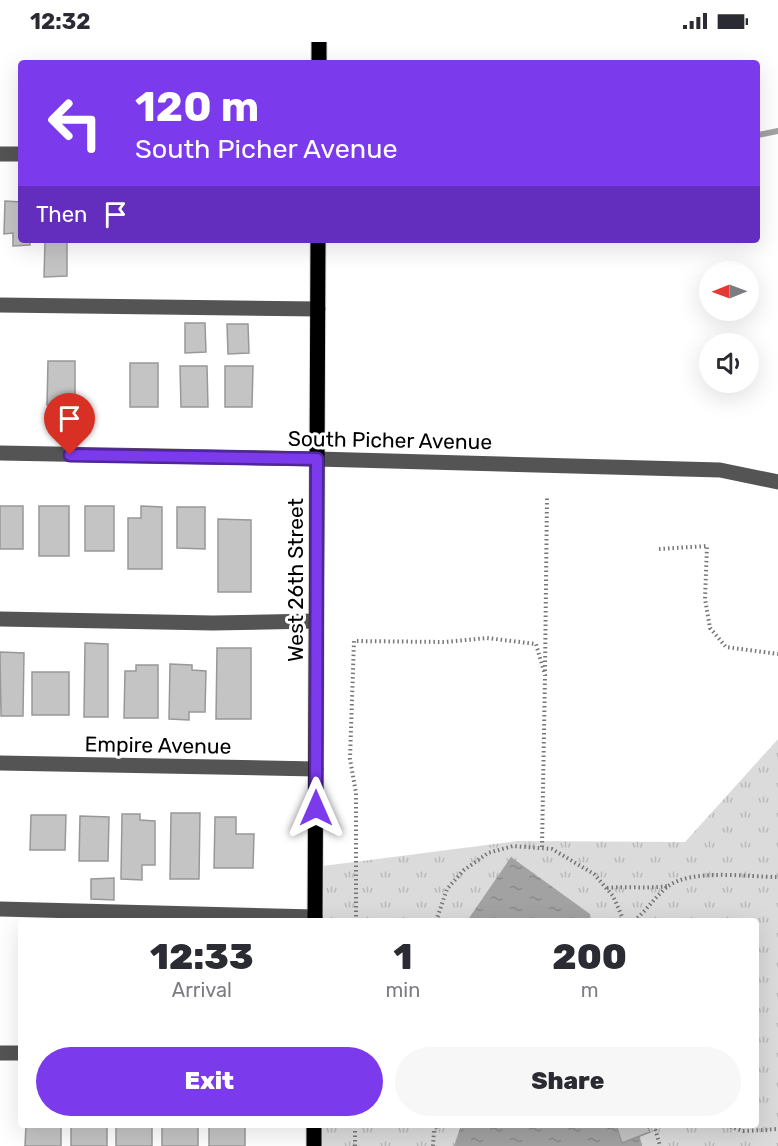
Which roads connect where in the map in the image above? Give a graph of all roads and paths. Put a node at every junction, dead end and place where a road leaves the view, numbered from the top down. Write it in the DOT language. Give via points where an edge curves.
graph roads {
  1 [pos="319,42"];
  2 [pos="319,60"];
  3 [pos="0,154"];
  4 [pos="18,154"];
  5 [pos="318,243"];
  6 [pos="0,305"];
  7 [pos="318,309"];
  8 [pos="0,453"];
  9 [pos="317,459"];
  10 [pos="778,482"];
  11 [pos="547,497"];
  12 [pos="659,549"];
  13 [pos="0,619"];
  14 [pos="316,621"];
  15 [pos="778,654"];
  16 [pos="545,675"];
  17 [pos="0,763"];
  18 [pos="316,769"];
  19 [pos="542,848"];
  20 [pos="778,877"];
  21 [pos="668,886"];
  22 [pos="606,888"];
  23 [pos="0,909"];
  24 [pos="284,918"];
  25 [pos="315,918"];
  26 [pos="356,918"];
  27 [pos="437,918"];
  28 [pos="623,918"];
  29 [pos="637,918"];
  30 [pos="0,1053"];
  31 [pos="18,1053"];
  32 [pos="314,1128"];
  33 [pos="355,1128"];
  34 [pos="436,1128"];
  35 [pos="655,1128"];
  36 [pos="734,1128"];
  37 [pos="778,1129"];
  38 [pos="314,1146"];
  39 [pos="355,1146"];
  40 [pos="433,1146"];
  41 [pos="660,1146"];
  1 -- 2 [label="main road"];
  3 -- 4 [label="street"];
  5 -- 7 [label="main road, West 26th Street"];
  6 -- 7 [label="street"];
  7 -- 9 [label="main road, West 26th Street"];
  8 -- 9 [label="street, South Picher Avenue"];
  9 -- 10 [label="street, South Picher Avenue" via="720,470"];
  9 -- 14 [label="main road, West 26th Street"];
  11 -- 16 [label="path"];
  12 -- 15 [label="path" via="707,546 705,599 710,628 726,647"];
  13 -- 14 [label="street"];
  14 -- 18 [label="main road, West 26th Street"];
  16 -- 19 [label="path"];
  16 -- 26 [label="path" via="536,644 487,638 445,642 354,641 350,759 356,793"];
  17 -- 18 [label="street, Empire Avenue"];
  18 -- 25 [label="main road, West 26th Street"];
  19 -- 22 [label="path" via="552,849 594,874"];
  19 -- 27 [label="path" via="513,846 488,853 464,870 447,889"];
  20 -- 21 [label="path" via="697,876"];
  21 -- 22 [label="path"];
  21 -- 29 [label="path"];
  22 -- 28 [label="path"];
  23 -- 24 [label="street"];
  30 -- 31 [label="street"];
  32 -- 38 [label="main road"];
  33 -- 39 [label="path"];
  34 -- 40 [label="path"];
  35 -- 41 [label="path"];
  36 -- 37 [label="path"];
}
